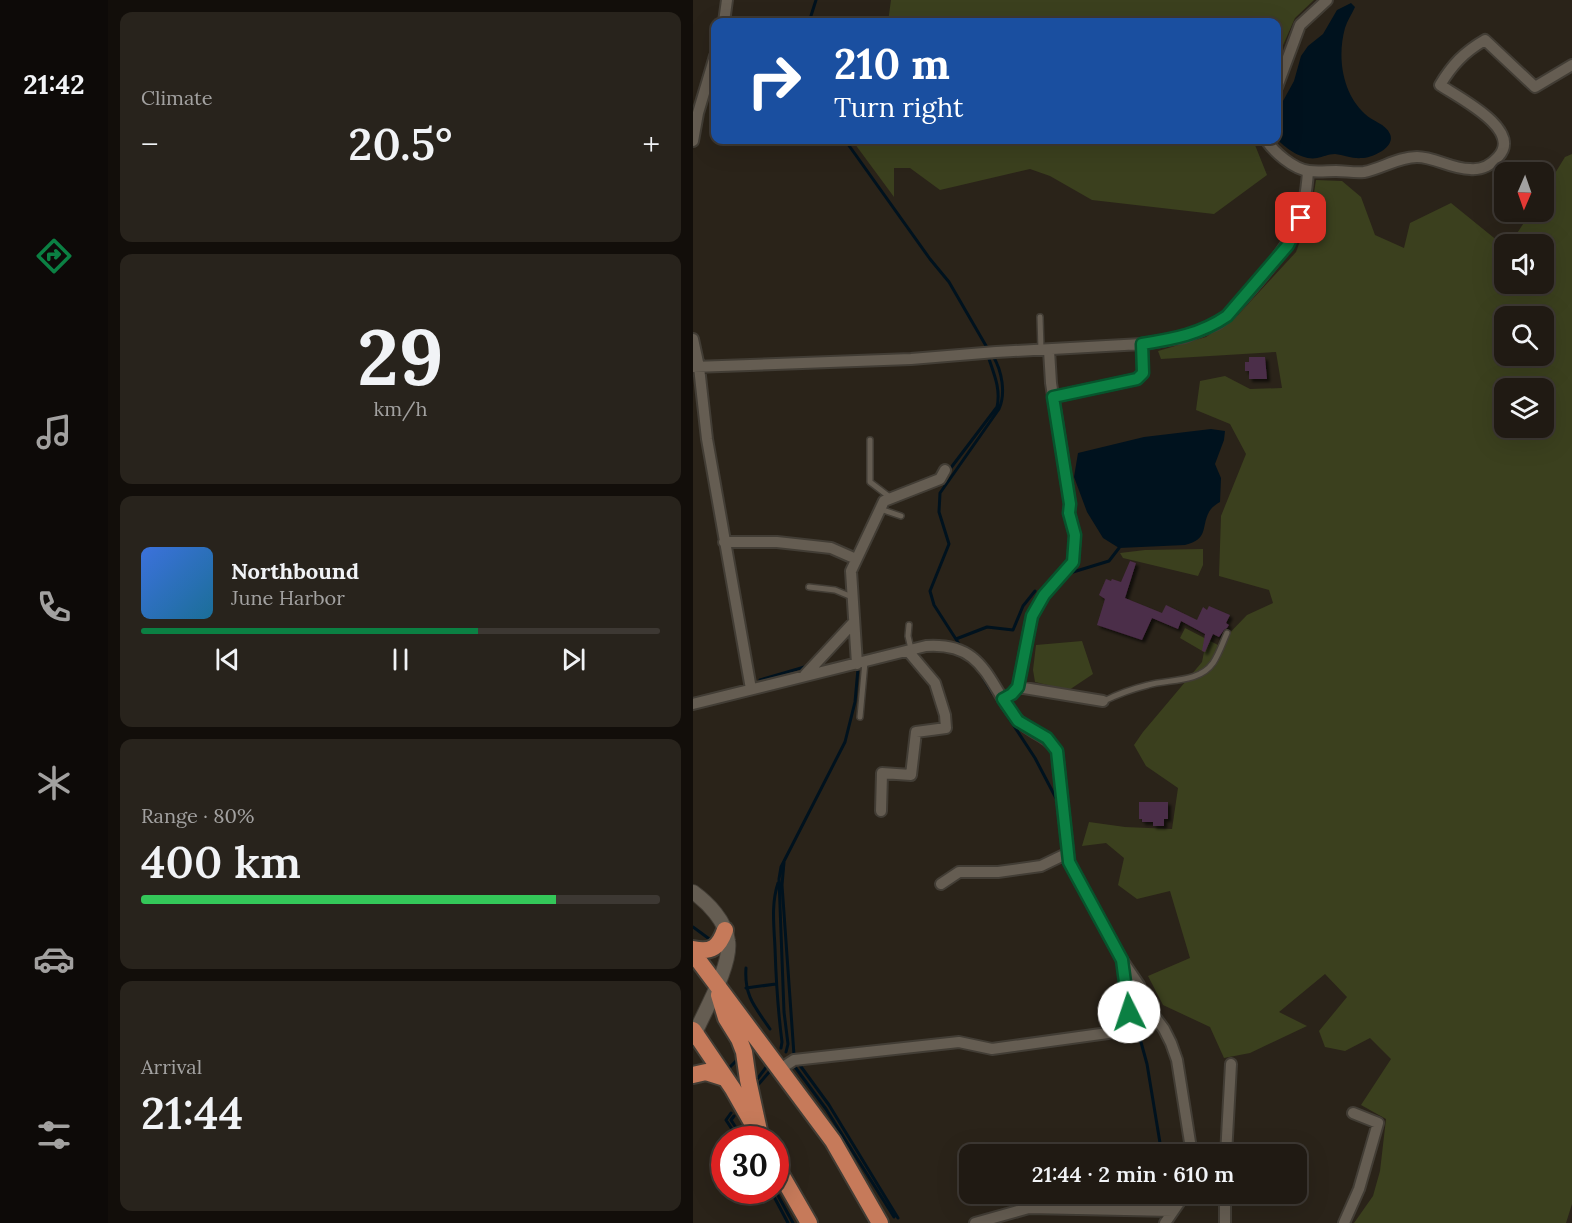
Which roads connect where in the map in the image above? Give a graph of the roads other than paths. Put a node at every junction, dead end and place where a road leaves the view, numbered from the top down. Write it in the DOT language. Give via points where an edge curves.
graph roads {
  1 [pos="727,0"];
  2 [pos="1327,0"];
  3 [pos="725,18"];
  4 [pos="1572,65"];
  5 [pos="711,70"];
  6 [pos="1281,76"];
  7 [pos="693,141"];
  8 [pos="1268,144"];
  9 [pos="1308,171"];
  10 [pos="1040,317"];
  11 [pos="693,339"];
  12 [pos="1142,344"];
  13 [pos="1045,350"];
  14 [pos="696,367"];
  15 [pos="1053,397"];
  16 [pos="870,440"];
  17 [pos="945,470"];
  18 [pos="891,498"];
  19 [pos="880,509"];
  20 [pos="901,516"];
  21 [pos="724,542"];
  22 [pos="856,559"];
  23 [pos="809,587"];
  24 [pos="852,597"];
  25 [pos="854,622"];
  26 [pos="909,625"];
  27 [pos="1227,633"];
  28 [pos="910,651"];
  29 [pos="861,663"];
  30 [pos="804,675"];
  31 [pos="1018,687"];
  32 [pos="751,689"];
  33 [pos="1003,699"];
  34 [pos="1104,701"];
  35 [pos="693,704"];
  36 [pos="860,717"];
  37 [pos="881,811"];
  38 [pos="1068,853"];
  39 [pos="941,884"];
  40 [pos="693,892"];
  41 [pos="725,930"];
  42 [pos="693,951"];
  43 [pos="1122,960"];
  44 [pos="716,985"];
  45 [pos="693,1032"];
  46 [pos="1231,1064"];
  47 [pos="780,1069"];
  48 [pos="693,1075"];
  49 [pos="725,1078"];
  50 [pos="1353,1113"];
  51 [pos="753,1126"];
  52 [pos="758,1126"];
  53 [pos="1190,1144"];
  54 [pos="1226,1144"];
  55 [pos="789,1188"];
  56 [pos="1178,1204"];
  57 [pos="1225,1204"];
  58 [pos="1173,1211"];
  59 [pos="809,1223"];
  60 [pos="880,1223"];
  61 [pos="975,1223"];
  62 [pos="1165,1223"];
  63 [pos="1225,1223"];
  64 [pos="1344,1223"];
  1 -- 3 [label="street"];
  2 -- 6 [label="street" via="1300,25"];
  4 -- 9 [label="street" via="1535,87 1485,40 1452,66 1440,86 1489,118 1504,137 1505,146 1493,163 1472,170 1458,169 1417,157 1363,172"];
  5 -- 7 [label="street"];
  8 -- 9 [label="street" via="1296,167"];
  9 -- 12 [label="street" via="1301,218 1288,245 1236,307 1217,324 1185,337"];
  10 -- 13 [label="lane"];
  11 -- 14 [label="street"];
  12 -- 13 [label="street"];
  12 -- 15 [label="street" via="1143,373 1137,379"];
  13 -- 14 [label="street"];
  13 -- 15 [label="street"];
  14 -- 21 [label="street"];
  15 -- 31 [label="street" via="1075,546 1073,562 1044,595 1032,616"];
  16 -- 18 [label="lane" via="870,482"];
  17 -- 18 [label="street" via="940,479"];
  18 -- 19 [label="street"];
  19 -- 20 [label="lane"];
  19 -- 22 [label="street"];
  21 -- 22 [label="street" via="831,548"];
  21 -- 32 [label="street"];
  22 -- 24 [label="street" via="851,571"];
  23 -- 24 [label="lane"];
  24 -- 25 [label="street"];
  25 -- 29 [label="street"];
  25 -- 30 [label="street"];
  26 -- 28 [label="lane"];
  27 -- 34 [label="lane" via="1214,662 1199,675 1150,684"];
  28 -- 29 [label="street"];
  28 -- 33 [label="street" via="937,645 964,653 979,663"];
  28 -- 37 [label="street" via="935,683 946,728 916,732 911,775 882,773"];
  29 -- 30 [label="street"];
  29 -- 36 [label="lane"];
  30 -- 32 [label="street"];
  31 -- 33 [label="street"];
  31 -- 34 [label="street"];
  32 -- 35 [label="street"];
  33 -- 38 [label="street" via="1018,721 1047,738 1057,751"];
  38 -- 39 [label="street" via="1041,866 959,872"];
  38 -- 43 [label="street" via="1069,862"];
  40 -- 41 [label="street" via="704,900"];
  41 -- 42 [label="highway" via="715,948"];
  41 -- 44 [label="street" via="729,951"];
  42 -- 44 [label="highway"];
  43 -- 47 [label="street" via="1129,1012 1122,1028 1108,1033 992,1049 960,1042 794,1060"];
  43 -- 53 [label="street" via="1164,1029 1177,1060"];
  44 -- 45 [label="street"];
  44 -- 47 [label="highway"];
  44 -- 52 [label="highway" via="726,1018 744,1052"];
  45 -- 49 [label="highway"];
  46 -- 54 [label="street"];
  47 -- 60 [label="highway" via="833,1141"];
  48 -- 49 [label="highway" via="706,1072"];
  49 -- 51 [label="highway"];
  50 -- 64 [label="street" via="1378,1123 1359,1189"];
  55 -- 59 [label="highway"];
  56 -- 58 [label="street"];
  57 -- 63 [label="street"];
  58 -- 61 [label="street" via="1029,1208"];
  58 -- 62 [label="street"];
}
